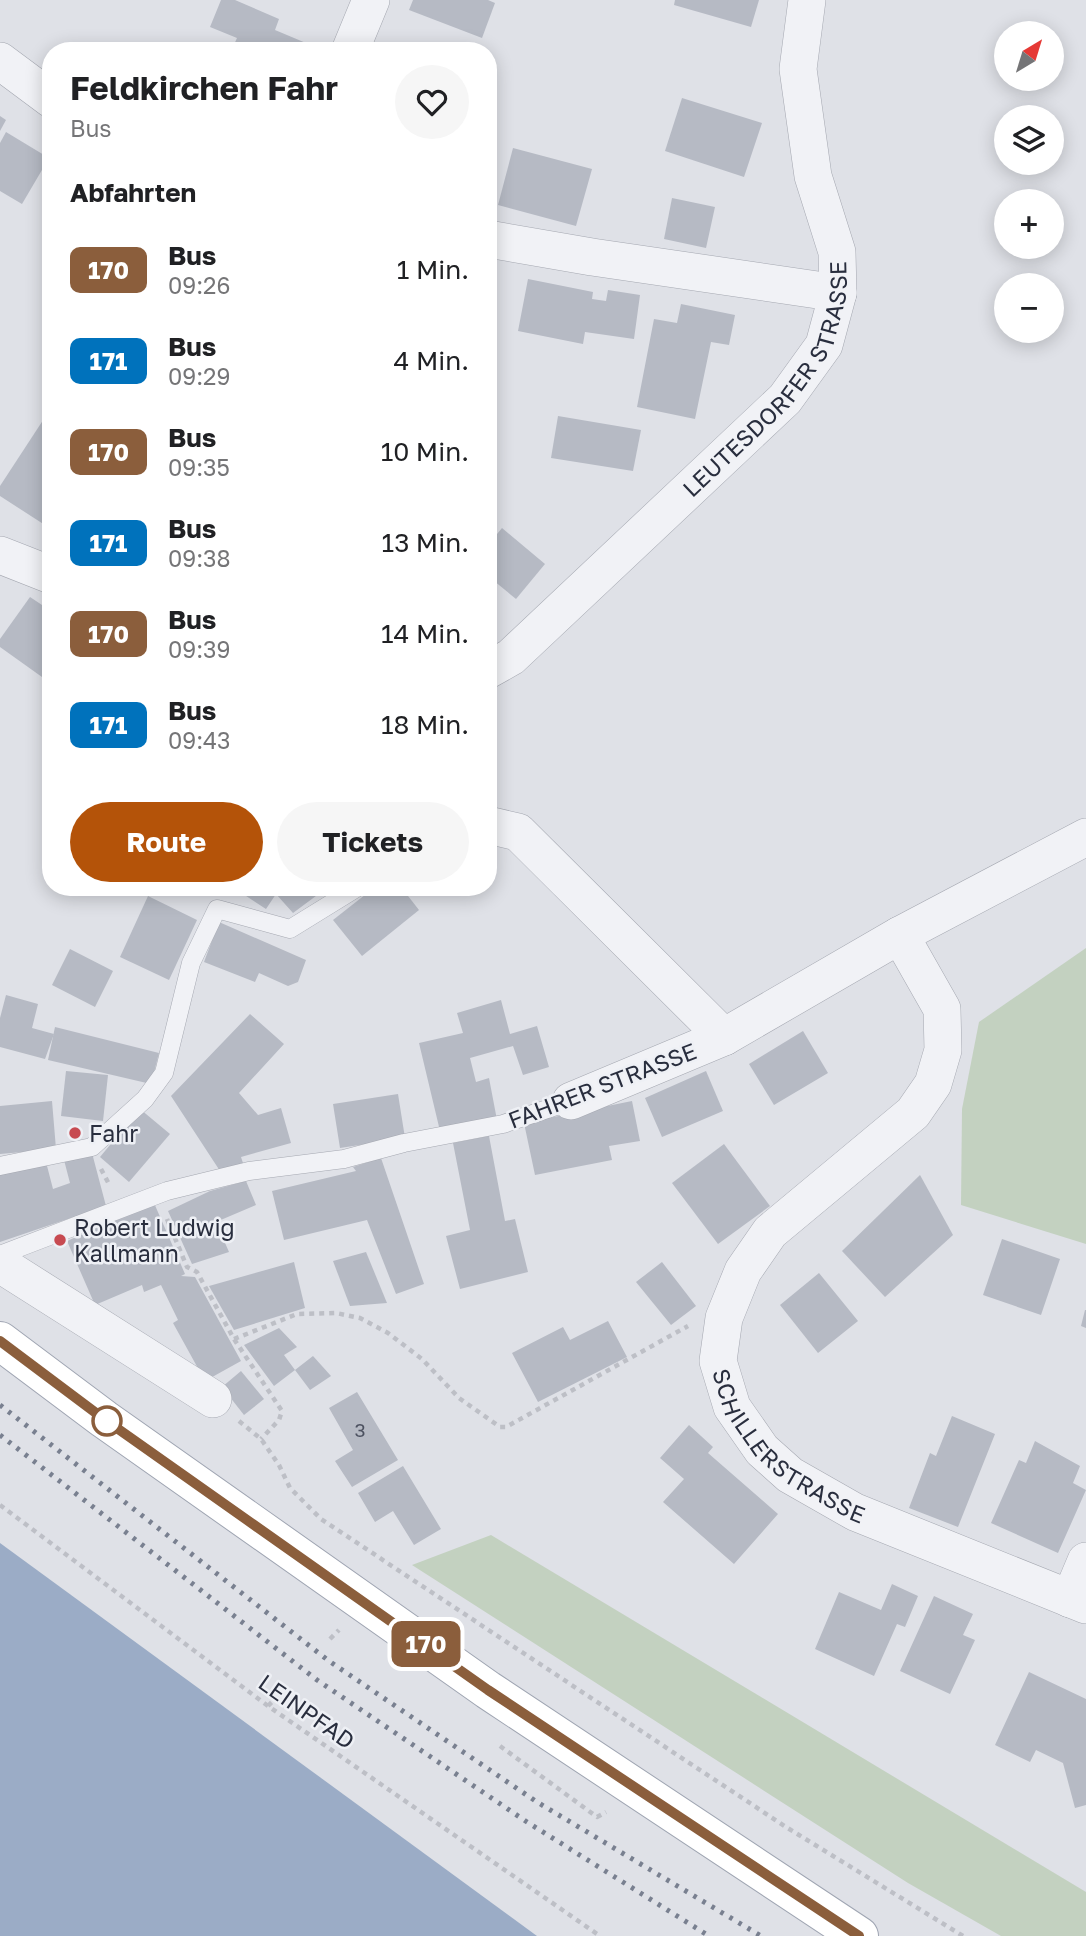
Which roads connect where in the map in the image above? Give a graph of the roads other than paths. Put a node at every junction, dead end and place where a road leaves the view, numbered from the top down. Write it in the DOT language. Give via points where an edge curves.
graph roads {
  1 [pos="372,0"];
  2 [pos="807,0"];
  3 [pos="354,42"];
  4 [pos="0,61"];
  5 [pos="42,92"];
  6 [pos="497,241"];
  7 [pos="838,293"];
  8 [pos="0,555"];
  9 [pos="42,571"];
  10 [pos="497,665"];
  11 [pos="497,827"];
  12 [pos="1086,837"];
  13 [pos="343,896"];
  14 [pos="901,935"];
  15 [pos="724,1037"];
  16 [pos="571,1101"];
  17 [pos="0,1166"];
  18 [pos="0,1255"];
  19 [pos="0,1264"];
  20 [pos="0,1341"];
  21 [pos="213,1399"];
  22 [pos="1086,1561"];
  23 [pos="1078,1602"];
  24 [pos="859,1936"];
  1 -- 3 [label="street"];
  2 -- 7 [label="street, LEUTESDORFER STRASSE" via="798,69 813,176 837,252"];
  4 -- 5 [label="street"];
  6 -- 7 [label="street"];
  7 -- 10 [label="street, LEUTESDORFER STRASSE" via="824,345 785,399 511,657"];
  8 -- 9 [label="street"];
  11 -- 15 [label="street" via="518,832"];
  12 -- 14 [label="street, FAHRER STRASSE"];
  13 -- 17 [label="lane" via="290,929 217,909 191,963 164,1073 145,1099 92,1147"];
  14 -- 15 [label="street, FAHRER STRASSE"];
  14 -- 23 [label="street, SCHILLERSTRASSE" via="942,1009 943,1050 933,1084 913,1113 770,1232 743,1271 724,1318 718,1361 732,1407 762,1450 790,1475 855,1512"];
  15 -- 16 [label="street, FAHRER STRASSE"];
  16 -- 18 [label="lane, FAHRER STRASSE" via="503,1124 344,1159 249,1171 157,1195"];
  19 -- 21 [label="street"];
  20 -- 24 [label="main road" via="488,1690"];
  22 -- 23 [label="street"];
}
